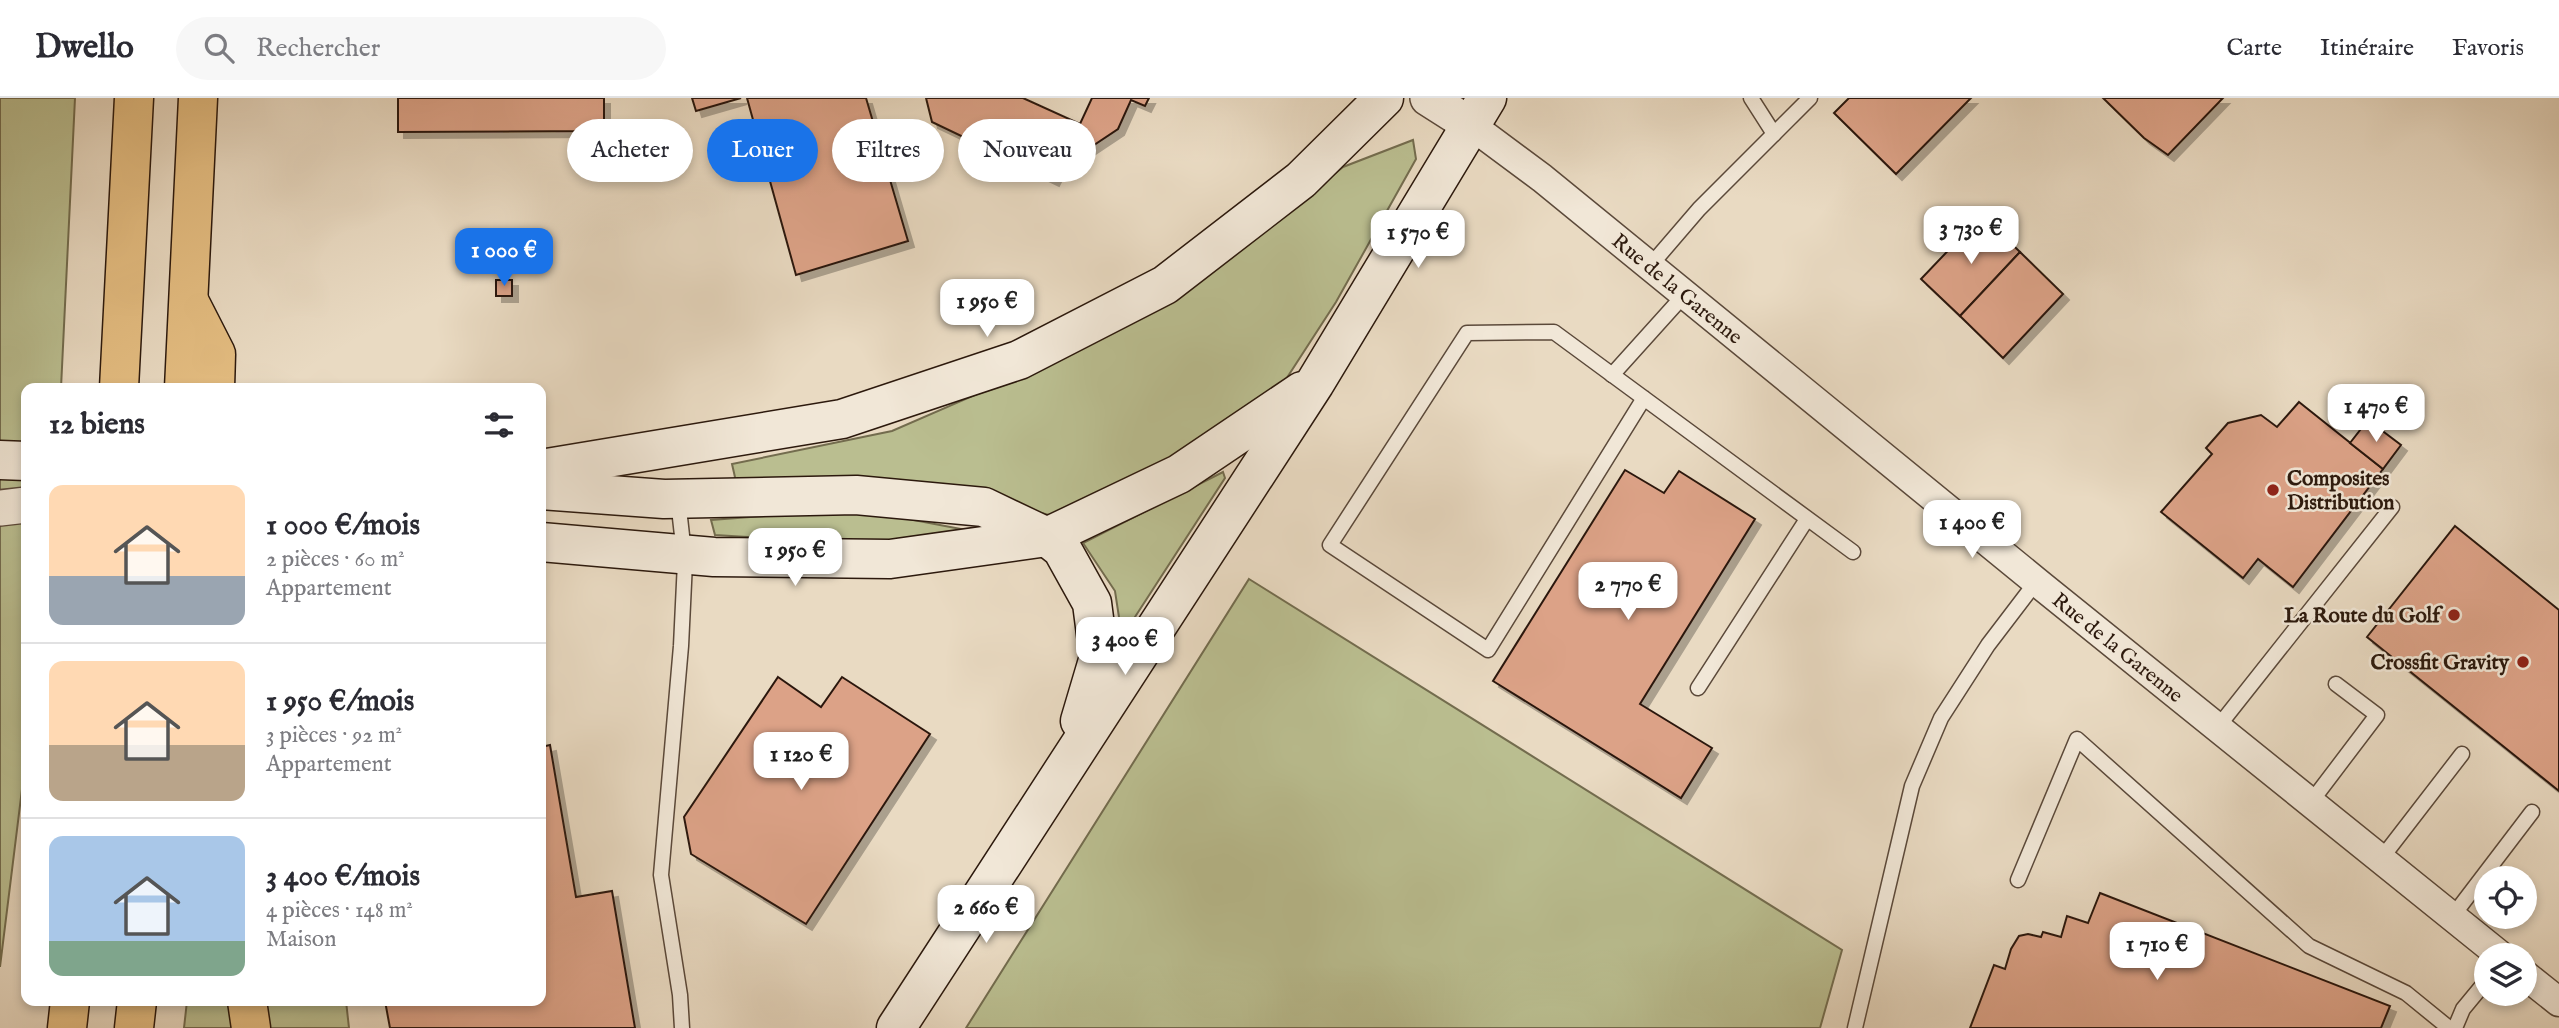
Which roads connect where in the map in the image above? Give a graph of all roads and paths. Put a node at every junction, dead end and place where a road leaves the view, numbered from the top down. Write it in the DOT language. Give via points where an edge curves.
graph roads {
  1 [pos="134,98"];
  2 [pos="198,98"];
  3 [pos="1384,98"];
  4 [pos="1428,98"];
  5 [pos="1751,98"];
  6 [pos="1810,98"];
  7 [pos="1480,112"];
  8 [pos="1774,134"];
  9 [pos="1650,266"];
  10 [pos="1685,294"];
  11 [pos="190,301"];
  12 [pos="1612,374"];
  13 [pos="119,383"];
  14 [pos="184,383"];
  15 [pos="215,383"];
  16 [pos="1315,383"];
  17 [pos="1644,398"];
  18 [pos="0,460"];
  19 [pos="21,461"];
  20 [pos="546,468"];
  21 [pos="546,490"];
  22 [pos="677,499"];
  23 [pos="21,506"];
  24 [pos="2392,507"];
  25 [pos="0,508"];
  26 [pos="1807,519"];
  27 [pos="1047,537"];
  28 [pos="546,542"];
  29 [pos="1853,552"];
  30 [pos="685,554"];
  31 [pos="2036,582"];
  32 [pos="2336,684"];
  33 [pos="1698,688"];
  34 [pos="2217,727"];
  35 [pos="2462,754"];
  36 [pos="2311,803"];
  37 [pos="2532,812"];
  38 [pos="1025,829"];
  39 [pos="2381,859"];
  40 [pos="2018,880"];
  41 [pos="2452,917"];
  42 [pos="2485,943"];
  43 [pos="2537,985"];
  44 [pos="2474,996"];
  45 [pos="2559,1002"];
  46 [pos="69,1006"];
  47 [pos="136,1006"];
  48 [pos="248,1006"];
  49 [pos="67,1028"];
  50 [pos="134,1028"];
  51 [pos="251,1028"];
  52 [pos="682,1028"];
  53 [pos="896,1028"];
  54 [pos="1855,1028"];
  55 [pos="2449,1028"];
  56 [pos="2455,1028"];
  1 -- 13 [label="highway"];
  2 -- 11 [label="highway"];
  3 -- 20 [label="main road" via="1301,180 1165,285 1019,360 842,419"];
  4 -- 7 [label="street"];
  5 -- 8 [label="lane"];
  6 -- 8 [label="lane"];
  7 -- 9 [label="street, Rue de la Garenne" via="1542,178"];
  7 -- 16 [label="main road"];
  8 -- 9 [label="lane"];
  9 -- 10 [label="street, Rue de la Garenne"];
  10 -- 12 [label="lane"];
  10 -- 31 [label="street, Rue de la Garenne"];
  11 -- 14 [label="highway"];
  11 -- 15 [label="highway" via="216,354"];
  12 -- 17 [label="lane"];
  12 -- 17 [label="lane" via="1554,332 1467,333 1330,545 1488,650"];
  16 -- 27 [label="main road" via="1178,474"];
  16 -- 38 [label="main road"];
  17 -- 26 [label="lane"];
  18 -- 19 [label="main road"];
  21 -- 22 [label="main road"];
  22 -- 27 [label="main road" via="856,495 985,507"];
  22 -- 30 [label="lane"];
  23 -- 25 [label="street"];
  24 -- 34 [label="lane"];
  26 -- 29 [label="lane"];
  26 -- 33 [label="lane"];
  27 -- 30 [label="main road" via="890,559"];
  27 -- 38 [label="main road" via="1062,549 1092,603 1099,657 1080,722"];
  28 -- 30 [label="main road"];
  30 -- 52 [label="lane" via="661,875"];
  31 -- 34 [label="street, Rue de la Garenne"];
  31 -- 54 [label="lane" via="1941,718 1917,775"];
  32 -- 36 [label="lane" via="2377,715"];
  34 -- 36 [label="street, Rue de la Garenne"];
  35 -- 39 [label="lane"];
  36 -- 39 [label="street, Rue de la Garenne"];
  37 -- 41 [label="lane"];
  38 -- 53 [label="main road"];
  39 -- 41 [label="street, Rue de la Garenne"];
  40 -- 55 [label="lane" via="2077,739 2309,946 2406,993"];
  41 -- 42 [label="street, Rue de la Garenne"];
  43 -- 45 [label="street"];
  44 -- 56 [label="lane"];
  46 -- 49 [label="highway"];
  47 -- 50 [label="highway"];
  48 -- 51 [label="highway"];
}
